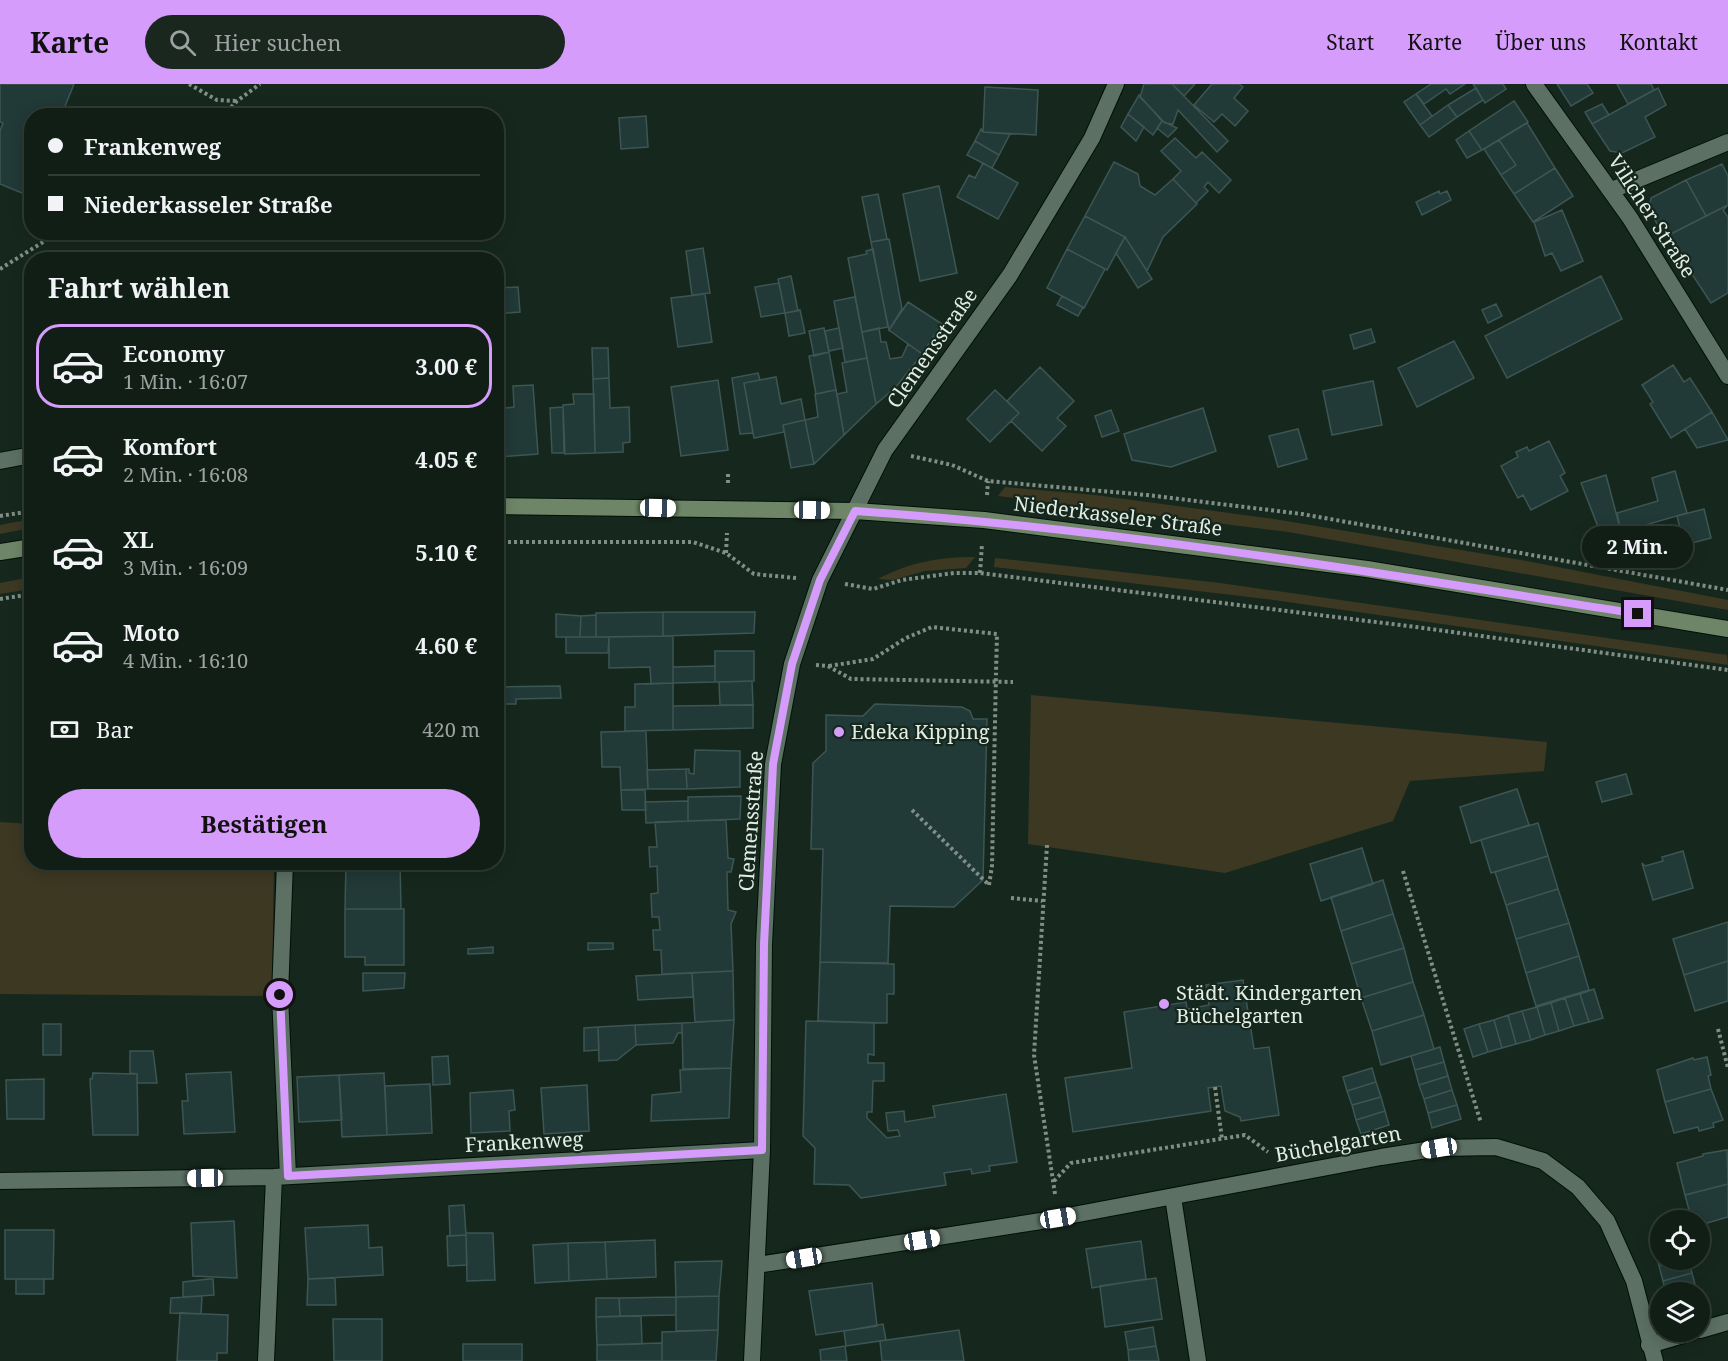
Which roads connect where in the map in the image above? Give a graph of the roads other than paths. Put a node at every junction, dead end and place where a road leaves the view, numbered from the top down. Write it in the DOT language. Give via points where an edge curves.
graph roads {
  1 [pos="1116,84"];
  2 [pos="1534,84"];
  3 [pos="1728,142"];
  4 [pos="1612,190"];
  5 [pos="1728,376"];
  6 [pos="24,456"];
  7 [pos="0,461"];
  8 [pos="504,506"];
  9 [pos="855,511"];
  10 [pos="24,548"];
  11 [pos="0,552"];
  12 [pos="1728,629"];
  13 [pos="285,870"];
  14 [pos="762,1150"];
  15 [pos="281,1176"];
  16 [pos="0,1181"];
  17 [pos="1173,1197"];
  18 [pos="757,1265"];
  19 [pos="1728,1322"];
  20 [pos="1710,1327"];
  21 [pos="1660,1342"];
  22 [pos="1650,1345"];
  23 [pos="266,1361"];
  24 [pos="752,1361"];
  25 [pos="1198,1361"];
  26 [pos="1655,1361"];
  1 -- 9 [label="street, Clemensstraße" via="1092,138 1010,275 885,450"];
  2 -- 4 [label="street, Vilicher Straße"];
  3 -- 4 [label="street"];
  4 -- 5 [label="street, Vilicher Straße"];
  6 -- 7 [label="street"];
  8 -- 9 [label="main road, Niederkasseler Straße"];
  9 -- 12 [label="main road, Niederkasseler Straße" via="984,520 1367,569"];
  9 -- 14 [label="street, Clemensstraße" via="820,580 792,664 773,764 764,944"];
  10 -- 11 [label="main road"];
  13 -- 15 [label="street" via="280,995"];
  14 -- 15 [label="street, Frankenweg"];
  14 -- 18 [label="street, Clemensstraße"];
  15 -- 16 [label="street, Frankenweg"];
  15 -- 23 [label="street"];
  17 -- 18 [label="street, Büchelgarten"];
  17 -- 22 [label="street, Büchelgarten" via="1439,1148 1488,1147 1544,1161 1578,1187 1607,1221 1634,1281"];
  17 -- 25 [label="street"];
  18 -- 24 [label="street, Clemensstraße"];
  19 -- 20 [label="street"];
  21 -- 22 [label="street"];
  22 -- 26 [label="street, Büchelgarten"];
}
